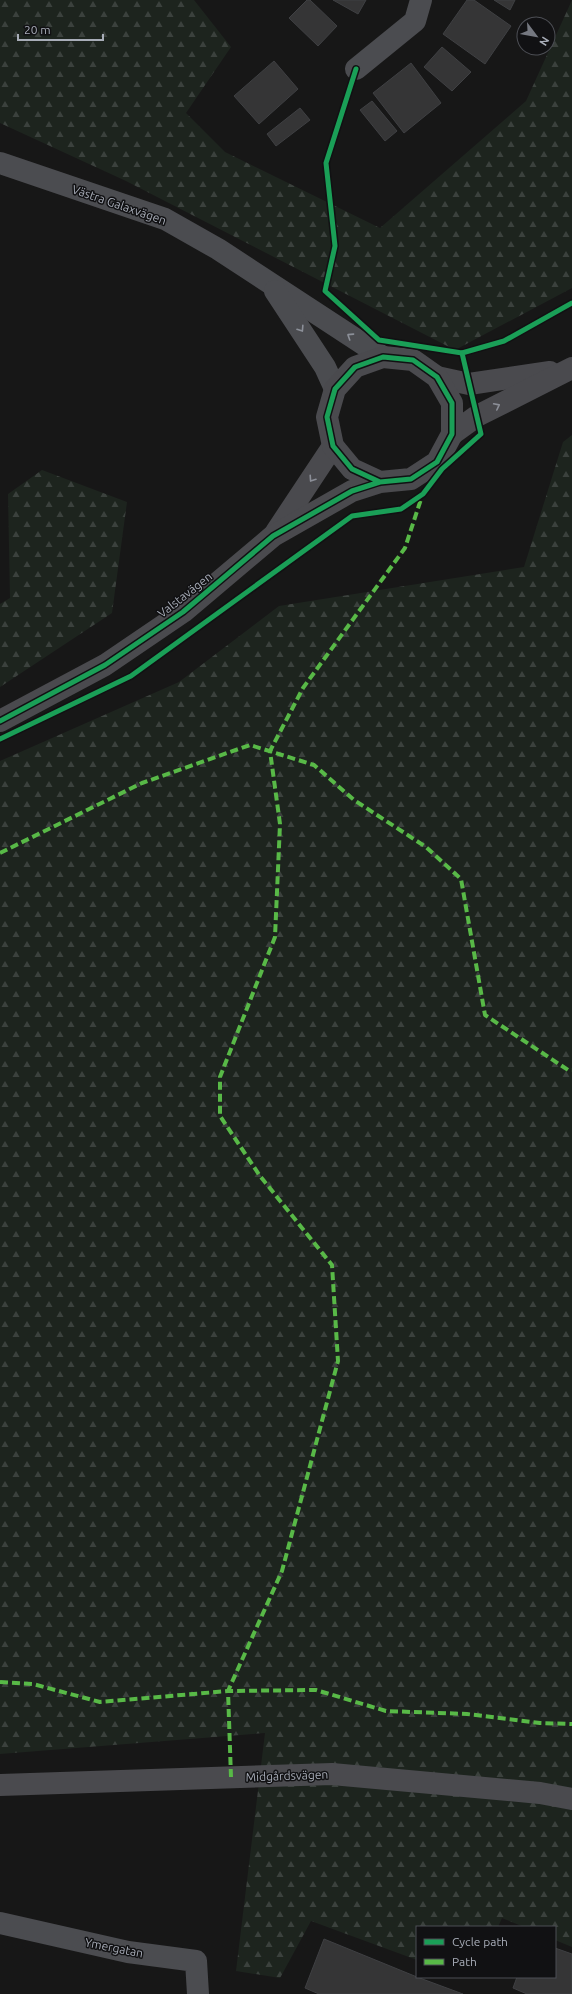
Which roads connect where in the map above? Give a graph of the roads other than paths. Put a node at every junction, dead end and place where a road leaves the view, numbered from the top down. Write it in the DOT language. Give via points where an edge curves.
graph roads {
  1 [pos="420,0"];
  2 [pos="356,69"];
  3 [pos="0,163"];
  4 [pos="272,285"];
  5 [pos="383,357"];
  6 [pos="570,369"];
  7 [pos="437,377"];
  8 [pos="335,389"];
  9 [pos="452,434"];
  10 [pos="333,446"];
  11 [pos="380,482"];
  12 [pos="273,536"];
  13 [pos="0,721"];
  14 [pos="0,1785"];
  15 [pos="572,1799"];
  16 [pos="0,1922"];
  17 [pos="198,1994"];
  1 -- 2 [label="street" via="415,21"];
  3 -- 4 [label="street, Västra Galaxvägen" via="164,219 218,249"];
  5 -- 4 [label="street, Västra Galaxvägen, one-way"];
  4 -- 8 [label="street, Västra Galaxvägen, one-way" via="325,367"];
  5 -- 7 [label="street, Valstavägen" via="413,360"];
  5 -- 8 [label="street, Valstavägen" via="355,367"];
  6 -- 7 [label="street" via="469,384"];
  9 -- 6 [label="street, one-way" via="477,416"];
  7 -- 9 [label="street, Valstavägen" via="452,403"];
  8 -- 10 [label="street, Valstavägen" via="328,417"];
  9 -- 11 [label="street, Valstavägen" via="437,462 411,479"];
  10 -- 11 [label="street, Valstavägen" via="352,469"];
  10 -- 12 [label="street, Valstavägen, one-way"];
  11 -- 12 [label="street, Valstavägen" via="352,491"];
  12 -- 13 [label="street, Valstavägen" via="183,612 105,665"];
  14 -- 15 [label="street, Midgårdsvägen" via="332,1774 540,1793"];
  16 -- 17 [label="street, Ymergatan" via="128,1952 196,1961"];
}
